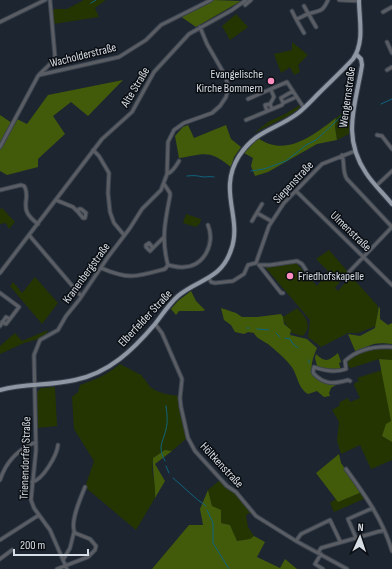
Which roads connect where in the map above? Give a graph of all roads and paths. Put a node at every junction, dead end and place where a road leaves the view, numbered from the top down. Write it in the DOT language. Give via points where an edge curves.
graph roads {
  1 [pos="45,0"];
  2 [pos="50,0"];
  3 [pos="211,0"];
  4 [pos="246,0"];
  5 [pos="251,0"];
  6 [pos="328,0"];
  7 [pos="339,0"];
  8 [pos="359,1"];
  9 [pos="245,5"];
  10 [pos="304,6"];
  11 [pos="392,7"];
  12 [pos="292,11"];
  13 [pos="383,12"];
  14 [pos="309,14"];
  15 [pos="297,21"];
  16 [pos="0,22"];
  17 [pos="200,27"];
  18 [pos="316,27"];
  19 [pos="304,33"];
  20 [pos="387,42"];
  21 [pos="392,53"];
  22 [pos="356,54"];
  23 [pos="392,67"];
  24 [pos="386,70"];
  25 [pos="39,75"];
  26 [pos="271,90"];
  27 [pos="293,91"];
  28 [pos="294,98"];
  29 [pos="248,99"];
  30 [pos="283,103"];
  31 [pos="270,104"];
  32 [pos="304,108"];
  33 [pos="272,109"];
  34 [pos="266,111"];
  35 [pos="246,120"];
  36 [pos="377,135"];
  37 [pos="0,147"];
  38 [pos="392,149"];
  39 [pos="93,150"];
  40 [pos="355,151"];
  41 [pos="342,155"];
  42 [pos="179,161"];
  43 [pos="392,171"];
  44 [pos="167,174"];
  45 [pos="164,184"];
  46 [pos="376,186"];
  47 [pos="0,190"];
  48 [pos="296,191"];
  49 [pos="56,200"];
  50 [pos="262,204"];
  51 [pos="392,204"];
  52 [pos="78,212"];
  53 [pos="257,213"];
  54 [pos="252,221"];
  55 [pos="271,221"];
  56 [pos="38,224"];
  57 [pos="208,225"];
  58 [pos="392,228"];
  59 [pos="29,235"];
  60 [pos="124,235"];
  61 [pos="164,238"];
  62 [pos="153,248"];
  63 [pos="363,256"];
  64 [pos="247,259"];
  65 [pos="257,264"];
  66 [pos="168,265"];
  67 [pos="248,265"];
  68 [pos="101,268"];
  69 [pos="306,270"];
  70 [pos="349,272"];
  71 [pos="0,273"];
  72 [pos="210,278"];
  73 [pos="392,285"];
  74 [pos="283,292"];
  75 [pos="0,293"];
  76 [pos="81,296"];
  77 [pos="155,324"];
  78 [pos="0,326"];
  79 [pos="392,347"];
  80 [pos="350,381"];
  81 [pos="35,386"];
  82 [pos="0,390"];
  83 [pos="36,442"];
  84 [pos="58,445"];
  85 [pos="346,469"];
  86 [pos="0,480"];
  87 [pos="32,482"];
  88 [pos="85,487"];
  89 [pos="373,508"];
  90 [pos="39,515"];
  91 [pos="384,530"];
  92 [pos="74,532"];
  93 [pos="356,538"];
  94 [pos="0,540"];
  95 [pos="296,541"];
  96 [pos="340,541"];
  97 [pos="12,550"];
  98 [pos="392,551"];
  99 [pos="320,554"];
  100 [pos="0,559"];
  101 [pos="63,560"];
  102 [pos="65,565"];
  103 [pos="57,569"];
  104 [pos="67,569"];
  105 [pos="323,569"];
  106 [pos="347,569"];
  1 -- 16 [label="street"];
  2 -- 25 [label="street" via="55,57"];
  3 -- 25 [label="street, Wacholderstraße" via="161,25 146,40 119,57"];
  4 -- 17 [label="street, Alte Straße"];
  5 -- 9 [label="street"];
  6 -- 14 [label="street" via="322,10"];
  7 -- 8 [label="street"];
  8 -- 22 [label="main road" via="360,40"];
  10 -- 14 [label="street"];
  11 -- 13 [label="street"];
  12 -- 15 [label="street"];
  14 -- 15 [label="street"];
  14 -- 18 [label="street"];
  15 -- 19 [label="street"];
  17 -- 39 [label="street, Alte Straße" via="186,36 158,67 132,112"];
  17 -- 44 [label="street, Kranenbergstraße" via="226,76 228,91 214,112 184,123 174,130 167,146"];
  20 -- 21 [label="street"];
  22 -- 32 [label="main road, Elberfelder Straße"];
  22 -- 40 [label="main road, Wengernstraße" via="362,65 351,124"];
  23 -- 24 [label="street"];
  25 -- 37 [label="street"];
  26 -- 27 [label="street" via="287,82"];
  26 -- 29 [label="street"];
  26 -- 31 [label="street" via="274,98"];
  27 -- 30 [label="street" via="282,97"];
  27 -- 32 [label="street"];
  28 -- 30 [label="street"];
  30 -- 33 [label="street"];
  31 -- 33 [label="street"];
  31 -- 34 [label="street" via="265,106"];
  32 -- 72 [label="main road, Elberfelder Straße" via="257,135 238,159 230,185 235,229 233,244 222,267"];
  33 -- 34 [label="street"];
  34 -- 35 [label="street"];
  36 -- 38 [label="street" via="382,136"];
  39 -- 49 [label="street, Alte Straße"];
  39 -- 60 [label="street" via="109,173 110,212 114,223"];
  40 -- 41 [label="street, Siepenstraße"];
  40 -- 46 [label="main road, Wengernstraße" via="362,167"];
  41 -- 48 [label="street, Siepenstraße" via="320,165"];
  41 -- 58 [label="street" via="346,179"];
  42 -- 44 [label="street, Kranenbergstraße"];
  43 -- 46 [label="street"];
  44 -- 45 [label="street, Kranenbergstraße"];
  45 -- 60 [label="street, Kranenbergstraße"];
  45 -- 61 [label="street" via="170,193"];
  46 -- 51 [label="main road, Wengernstraße"];
  47 -- 56 [label="street" via="24,186 27,191 27,212"];
  48 -- 55 [label="street, Siepenstraße"];
  48 -- 63 [label="street, Ulmenstraße"];
  49 -- 52 [label="street"];
  49 -- 56 [label="street, Alte Straße"];
  50 -- 53 [label="street"];
  53 -- 54 [label="street"];
  53 -- 55 [label="street, Siepenstraße"];
  55 -- 65 [label="street, Siepenstraße"];
  56 -- 59 [label="street, Alte Straße"];
  57 -- 66 [label="street" via="210,238 201,261 186,267"];
  58 -- 63 [label="street"];
  59 -- 71 [label="street, Alte Straße"];
  59 -- 76 [label="street"];
  60 -- 68 [label="street, Kranenbergstraße"];
  61 -- 62 [label="street"];
  61 -- 66 [label="street"];
  63 -- 70 [label="street"];
  63 -- 73 [label="street, Ulmenstraße"];
  64 -- 67 [label="street"];
  65 -- 67 [label="street"];
  65 -- 69 [label="street" via="297,261"];
  65 -- 74 [label="street"];
  66 -- 68 [label="street" via="165,269 132,277"];
  67 -- 72 [label="street" via="244,274 230,281 217,283 211,282"];
  68 -- 76 [label="street, Kranenbergstraße"];
  72 -- 77 [label="main road, Elberfelder Straße" via="180,295"];
  75 -- 78 [label="street" via="19,307 10,319 6,317"];
  76 -- 81 [label="street, Kranenbergstraße" via="58,330 40,340 34,357"];
  77 -- 81 [label="main road, Elberfelder Straße" via="128,353 98,373 71,381"];
  77 -- 95 [label="street, Höltkenstraße" via="162,333 182,379 181,407 188,438 195,451 254,514"];
  79 -- 80 [label="street" via="362,350 346,361 346,368 342,371 330,372 314,367 313,372 319,379 329,384"];
  81 -- 82 [label="main road, Elberfelder Straße"];
  81 -- 83 [label="street, Trienendorfer Straße"];
  83 -- 86 [label="street" via="14,456"];
  83 -- 87 [label="street, Trienendorfer Straße"];
  84 -- 87 [label="street" via="47,469 38,480"];
  85 -- 89 [label="street"];
  87 -- 90 [label="street, Trienendorfer Straße" via="31,500"];
  88 -- 92 [label="street" via="74,520"];
  89 -- 91 [label="street"];
  89 -- 93 [label="street" via="348,519"];
  90 -- 94 [label="street"];
  90 -- 101 [label="street, Trienendorfer Straße" via="50,530"];
  91 -- 93 [label="street"];
  91 -- 98 [label="street"];
  92 -- 101 [label="street" via="70,548"];
  92 -- 102 [label="street" via="92,541 96,546 95,550 88,557"];
  93 -- 96 [label="street"];
  95 -- 96 [label="street" via="300,534 330,520"];
  95 -- 99 [label="street, Höltkenstraße"];
  96 -- 99 [label="street" via="321,548"];
  97 -- 100 [label="street"];
  99 -- 105 [label="street" via="315,564"];
  99 -- 106 [label="street, Höltkenstraße"];
  101 -- 102 [label="street, Trienendorfer Straße"];
  102 -- 103 [label="street"];
  102 -- 104 [label="street, Trienendorfer Straße"];
}
